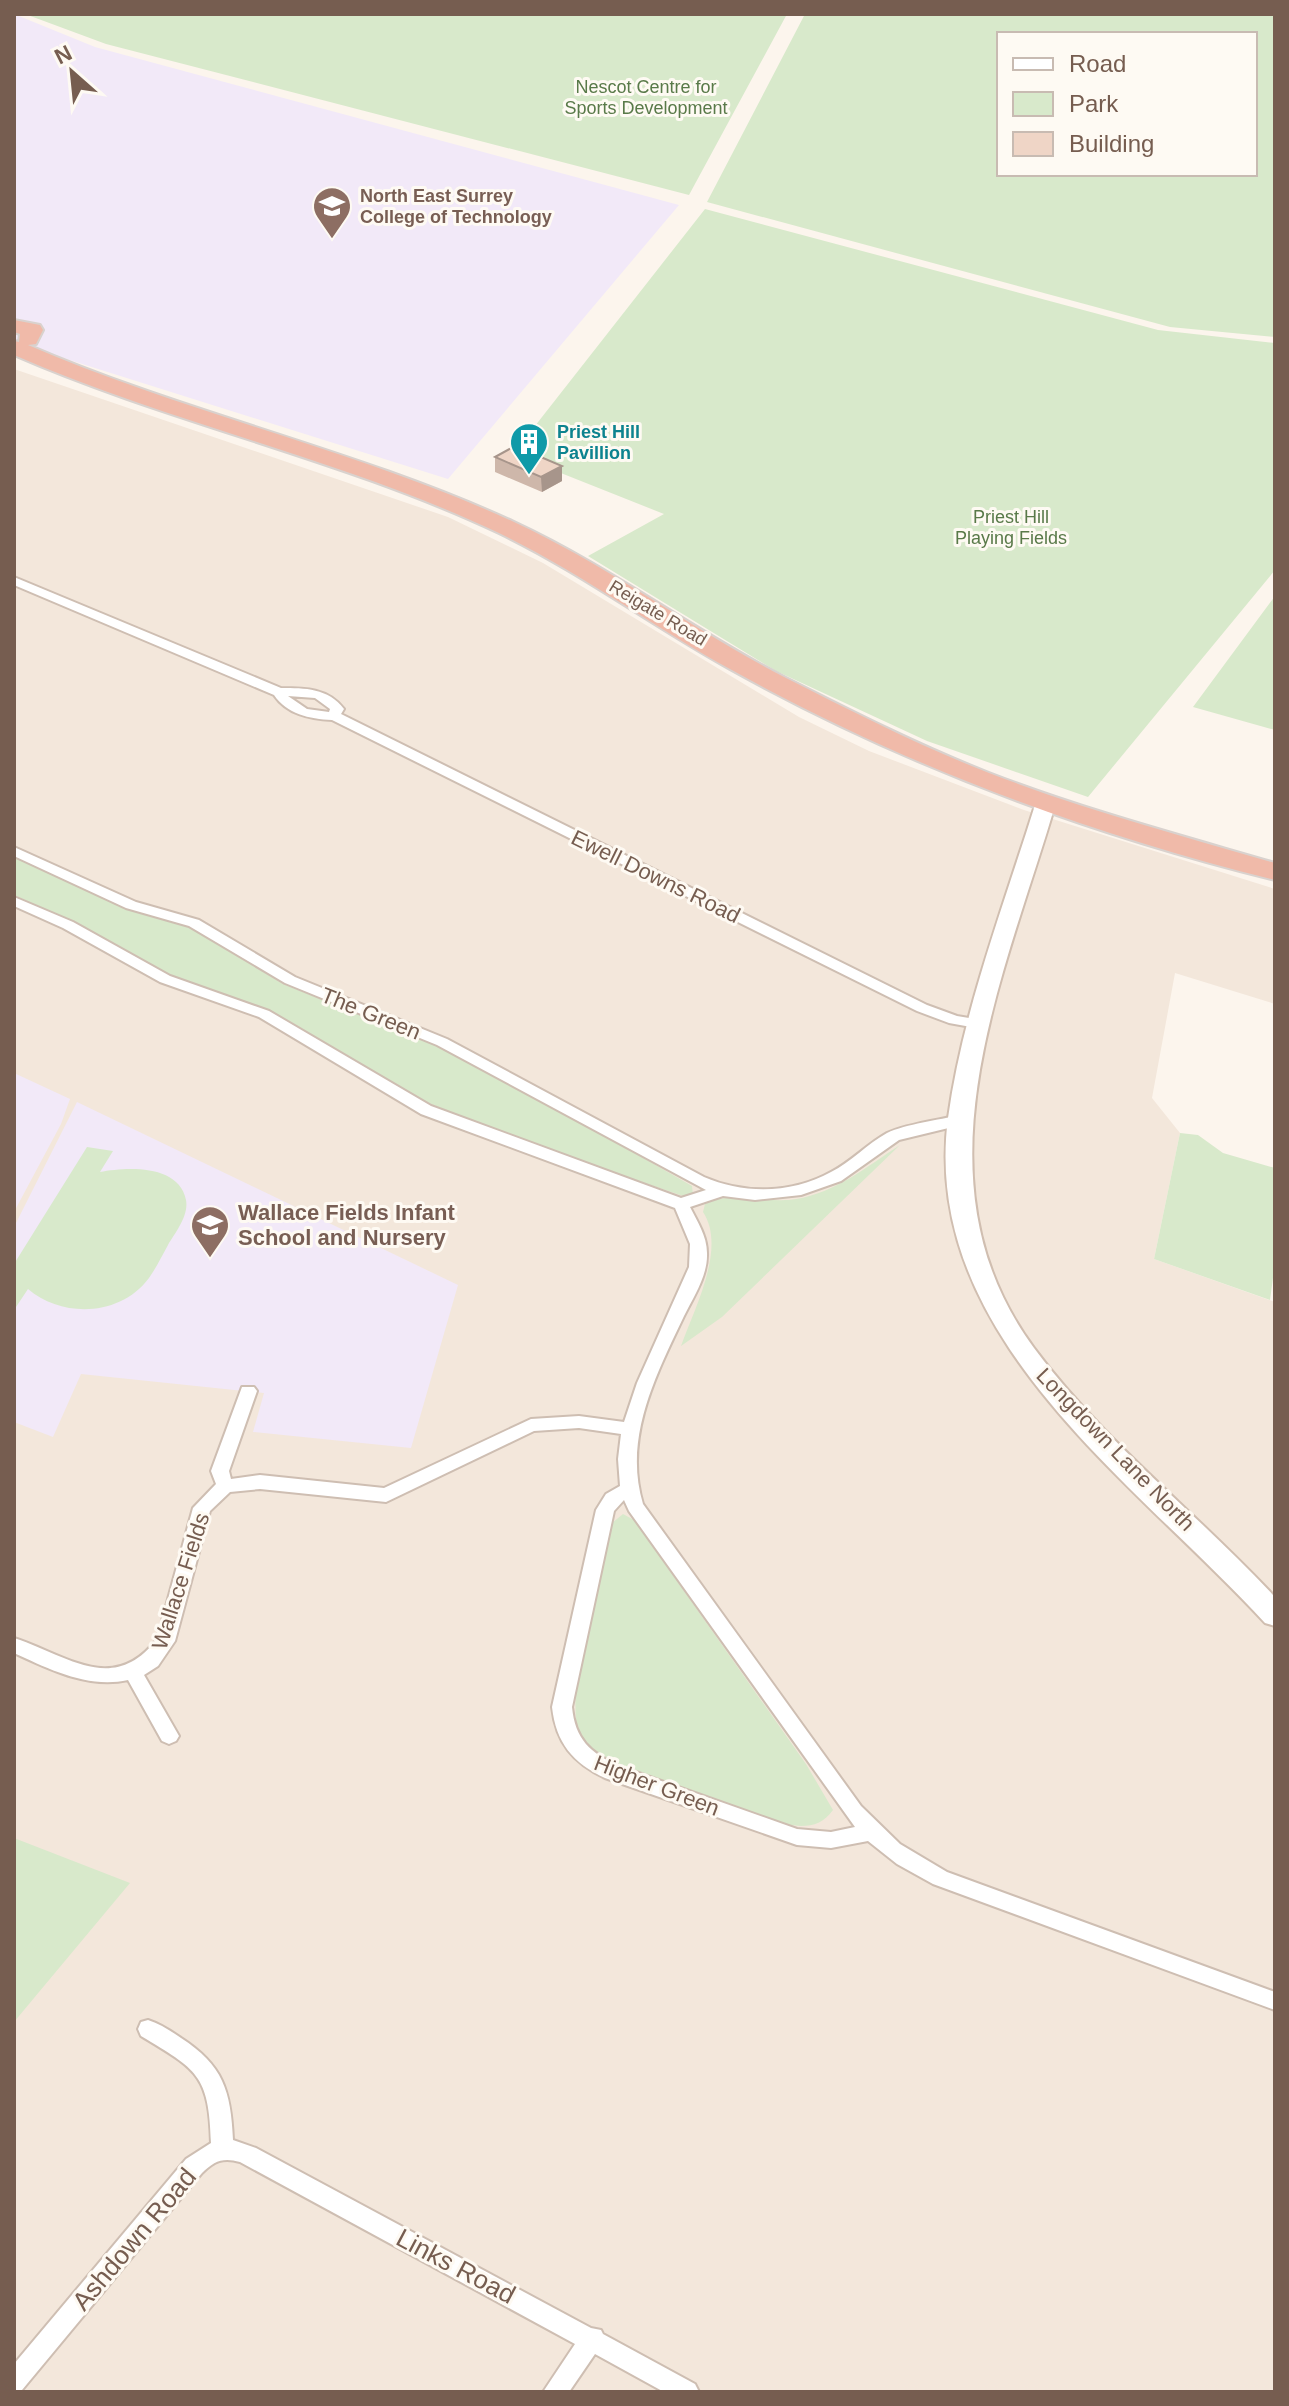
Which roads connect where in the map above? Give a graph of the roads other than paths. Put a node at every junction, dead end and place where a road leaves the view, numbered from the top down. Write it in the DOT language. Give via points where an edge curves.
graph roads {
  1 [pos="22,343"];
  2 [pos="14,581"];
  3 [pos="279,692"];
  4 [pos="334,716"];
  5 [pos="1046,802"];
  6 [pos="14,851"];
  7 [pos="1275,872"];
  8 [pos="14,901"];
  9 [pos="982,1024"];
  10 [pos="960,1120"];
  11 [pos="722,1191"];
  12 [pos="681,1204"];
  13 [pos="248,1391"];
  14 [pos="630,1429"];
  15 [pos="225,1486"];
  16 [pos="628,1490"];
  17 [pos="1275,1615"];
  18 [pos="14,1645"];
  19 [pos="132,1671"];
  20 [pos="169,1736"];
  21 [pos="871,1832"];
  22 [pos="1275,2001"];
  23 [pos="148,2029"];
  24 [pos="222,2148"];
  25 [pos="593,2338"];
  26 [pos="14,2382"];
  27 [pos="555,2392"];
  28 [pos="687,2392"];
  1 -- 5 [label="highway, Reigate Road" via="155,404 449,502 496,523 575,563 769,680 941,763"];
  2 -- 3 [label="street, Ewell Downs Road"];
  3 -- 4 [label="street, Ewell Downs Road" via="300,710"];
  3 -- 4 [label="street, Ewell Downs Road" via="328,698 337,709"];
  4 -- 9 [label="street, Ewell Downs Road" via="922,1008"];
  5 -- 7 [label="highway, Reigate Road"];
  5 -- 9 [label="street, Longdown Lane North"];
  6 -- 11 [label="street, The Green" via="131,905 194,923 290,980 442,1042"];
  8 -- 12 [label="street, The Green" via="165,979 264,1014 426,1110"];
  9 -- 10 [label="street, Longdown Lane North"];
  10 -- 11 [label="street, The Green" via="894,1136 835,1177 808,1187 755,1195"];
  10 -- 17 [label="street, Longdown Lane North" via="966,1230 990,1297 1025,1355 1076,1414"];
  11 -- 12 [label="street, The Green"];
  12 -- 14 [label="street" via="696,1234 697,1272"];
  13 -- 15 [label="street" via="220,1471"];
  14 -- 15 [label="street" via="579,1422 531,1425 386,1495 260,1482"];
  14 -- 16 [label="street" via="624,1473"];
  15 -- 19 [label="street, Wallace Fields" via="202,1508 166,1641 157,1658"];
  16 -- 21 [label="street"];
  16 -- 21 [label="street, Higher Green" via="605,1510 562,1707 567,1739 592,1763 797,1837 831,1840"];
  18 -- 19 [label="street, Wallace Fields" via="102,1678"];
  19 -- 20 [label="street, Wallace Fields"];
  21 -- 22 [label="street" via="914,1866 940,1878"];
  23 -- 24 [label="street" via="201,2061 214,2078 222,2111"];
  24 -- 25 [label="street, Links Road" via="248,2155"];
  24 -- 26 [label="street, Ashdown Road" via="194,2166"];
  25 -- 27 [label="street"];
  25 -- 28 [label="street, Links Road"];
}
